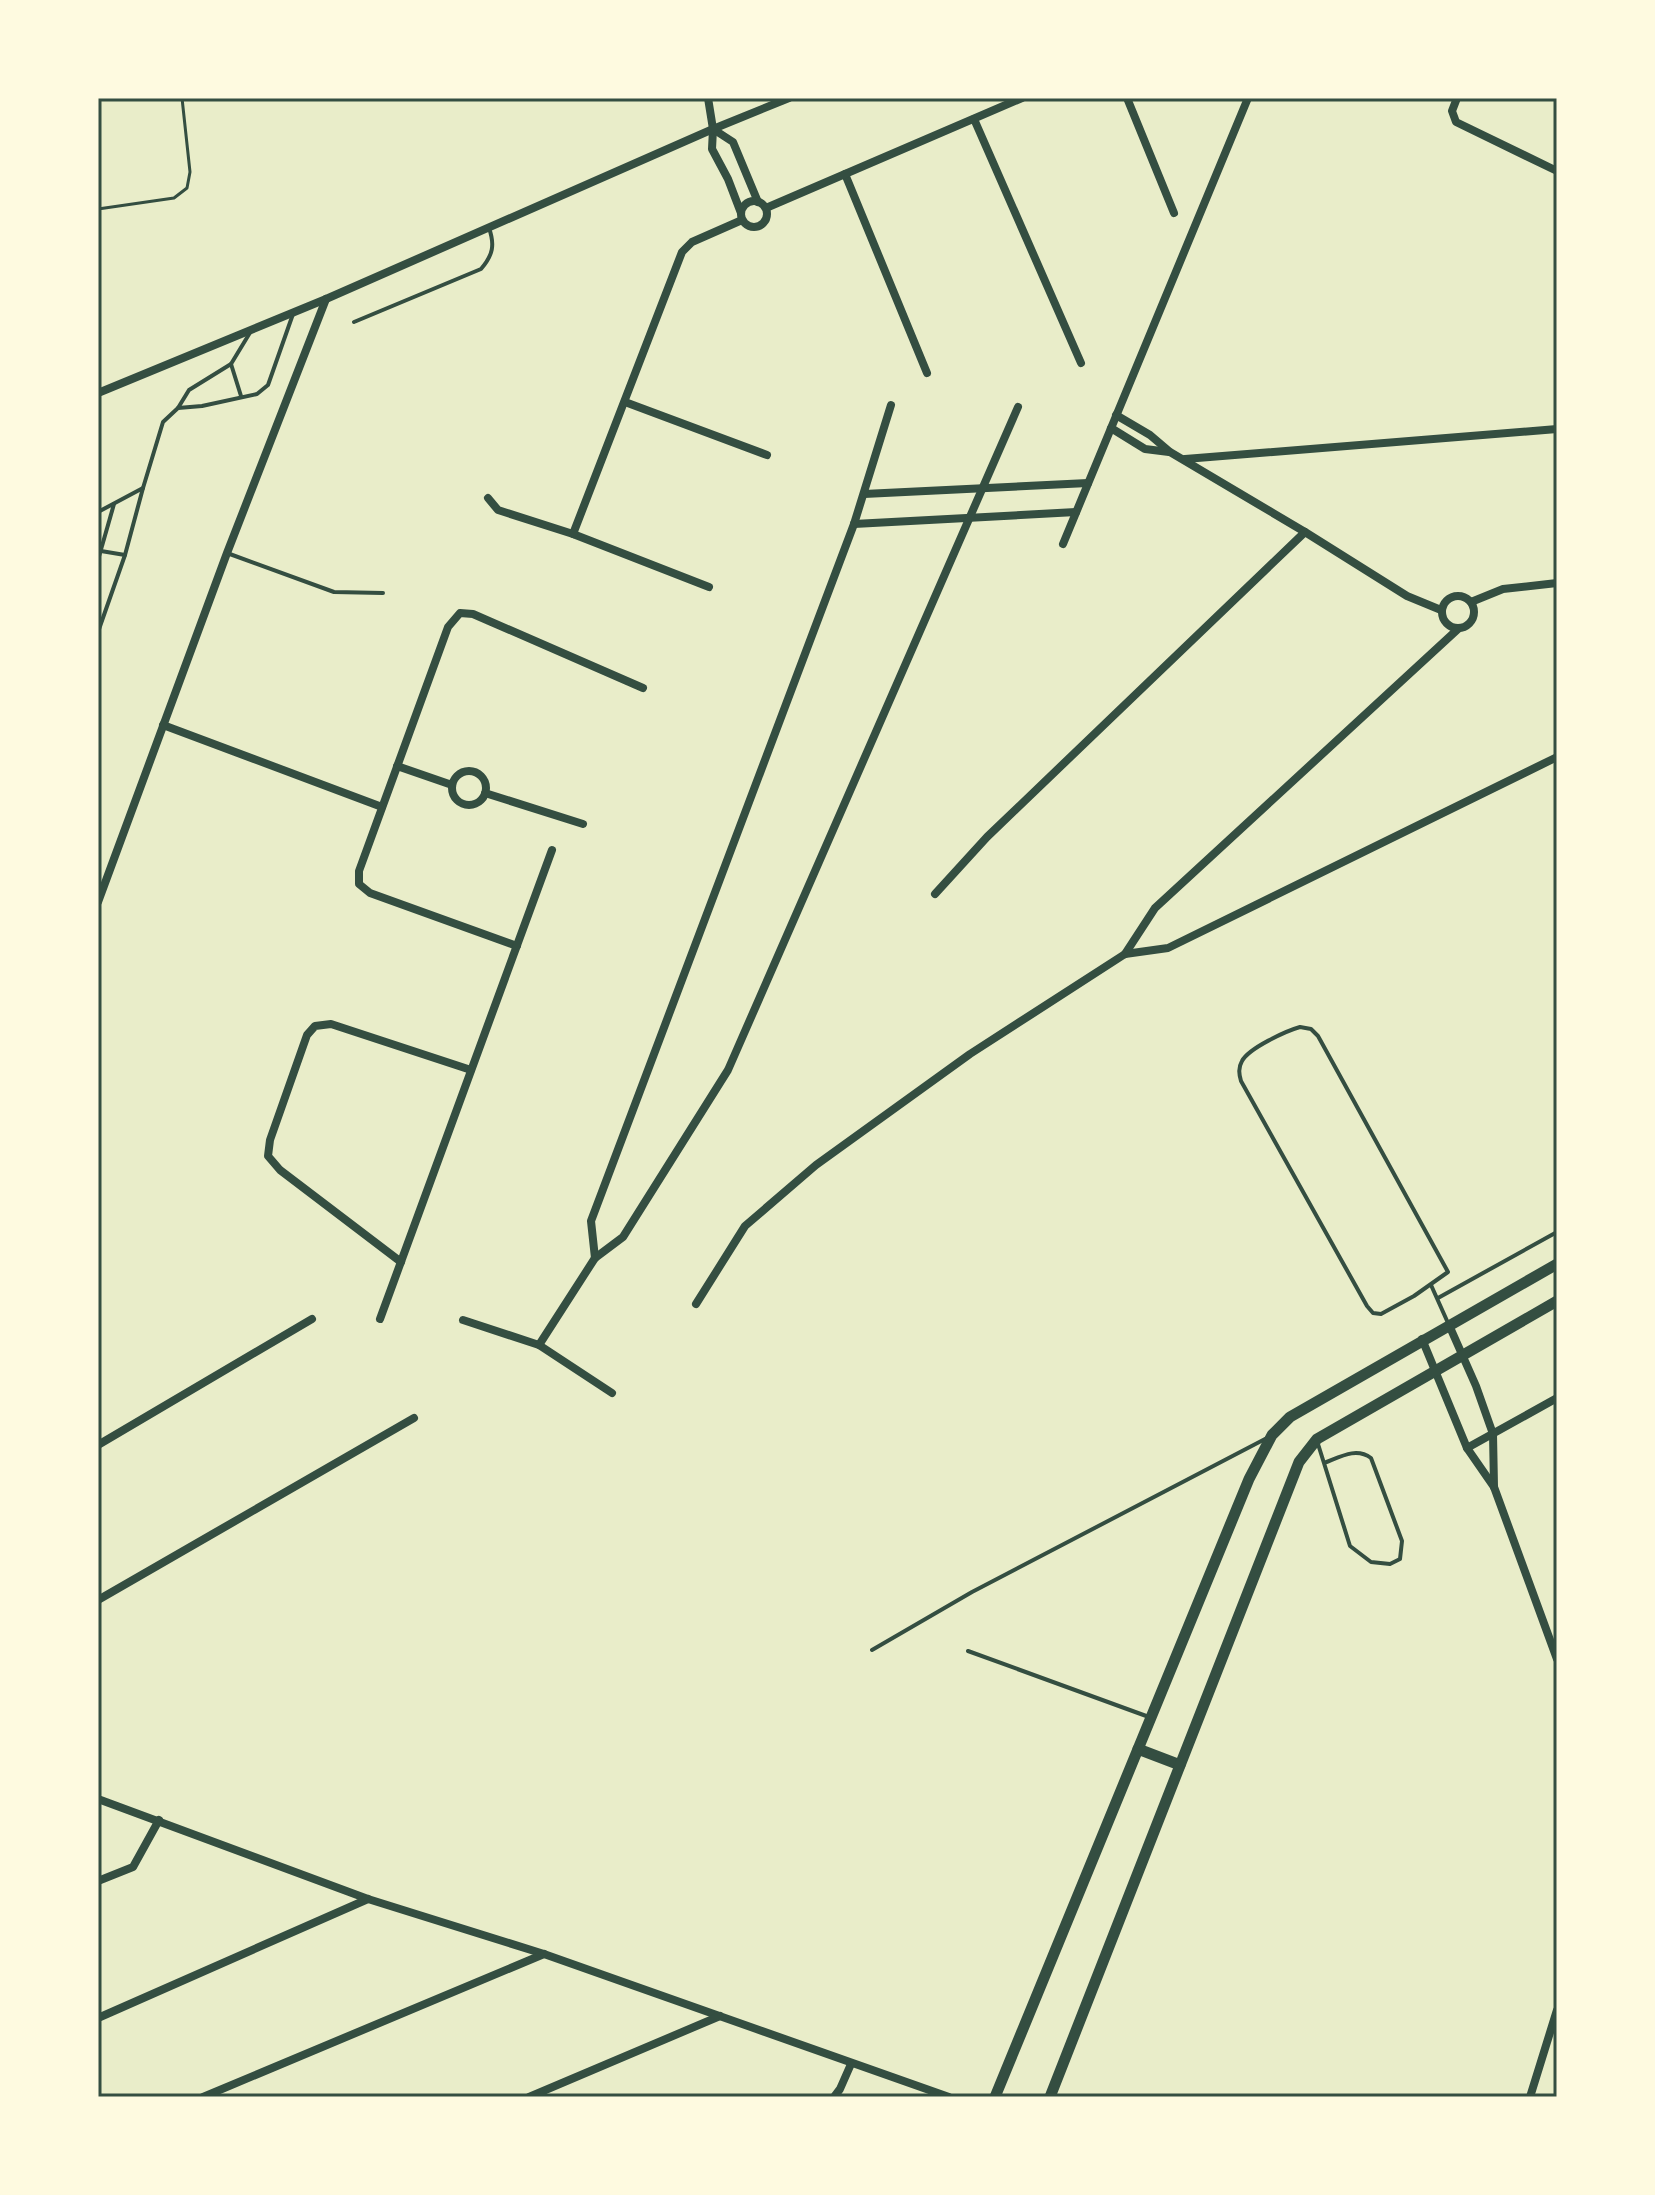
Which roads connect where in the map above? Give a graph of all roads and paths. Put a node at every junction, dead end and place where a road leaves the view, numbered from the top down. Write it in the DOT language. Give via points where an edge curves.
graph roads {
  1 [pos="182,98"];
  2 [pos="708,98"];
  3 [pos="789,98"];
  4 [pos="1022,98"];
  5 [pos="1127,98"];
  6 [pos="1248,98"];
  7 [pos="1457,98"];
  8 [pos="974,119"];
  9 [pos="713,129"];
  10 [pos="1557,171"];
  11 [pos="845,174"];
  12 [pos="762,205"];
  13 [pos="98,209"];
  14 [pos="1174,213"];
  15 [pos="742,217"];
  16 [pos="489,228"];
  17 [pos="326,299"];
  18 [pos="293,312"];
  19 [pos="354,322"];
  20 [pos="251,330"];
  21 [pos="1081,363"];
  22 [pos="231,364"];
  23 [pos="927,373"];
  24 [pos="98,393"];
  25 [pos="241,396"];
  26 [pos="625,402"];
  27 [pos="891,405"];
  28 [pos="1018,407"];
  29 [pos="178,408"];
  30 [pos="1116,415"];
  31 [pos="1111,428"];
  32 [pos="1557,429"];
  33 [pos="1170,452"];
  34 [pos="767,455"];
  35 [pos="1184,460"];
  36 [pos="1088,483"];
  37 [pos="983,487"];
  38 [pos="143,488"];
  39 [pos="864,494"];
  40 [pos="488,498"];
  41 [pos="114,504"];
  42 [pos="98,512"];
  43 [pos="1076,512"];
  44 [pos="970,517"];
  45 [pos="854,524"];
  46 [pos="1305,532"];
  47 [pos="573,534"];
  48 [pos="1063,544"];
  49 [pos="101,551"];
  50 [pos="227,553"];
  51 [pos="125,555"];
  52 [pos="98,560"];
  53 [pos="1557,583"];
  54 [pos="709,587"];
  55 [pos="383,593"];
  56 [pos="1471,602"];
  57 [pos="1441,610"];
  58 [pos="1458,629"];
  59 [pos="98,632"];
  60 [pos="643,688"];
  61 [pos="163,725"];
  62 [pos="1557,757"];
  63 [pos="397,766"];
  64 [pos="452,785"];
  65 [pos="485,793"];
  66 [pos="382,807"];
  67 [pos="583,824"];
  68 [pos="552,850"];
  69 [pos="935,894"];
  70 [pos="98,902"];
  71 [pos="517,946"];
  72 [pos="1125,954"];
  73 [pos="471,1070"];
  74 [pos="1557,1232"];
  75 [pos="595,1258"];
  76 [pos="401,1262"];
  77 [pos="1557,1264"];
  78 [pos="1431,1285"];
  79 [pos="1438,1298"];
  80 [pos="1557,1301"];
  81 [pos="696,1304"];
  82 [pos="312,1319"];
  83 [pos="380,1319"];
  84 [pos="463,1320"];
  85 [pos="1449,1325"];
  86 [pos="1422,1339"];
  87 [pos="539,1345"];
  88 [pos="1463,1356"];
  89 [pos="1435,1370"];
  90 [pos="612,1393"];
  91 [pos="1557,1398"];
  92 [pos="414,1418"];
  93 [pos="1493,1434"];
  94 [pos="1272,1435"];
  95 [pos="1317,1439"];
  96 [pos="98,1445"];
  97 [pos="1467,1448"];
  98 [pos="1324,1463"];
  99 [pos="1494,1487"];
  100 [pos="98,1600"];
  101 [pos="872,1650"];
  102 [pos="968,1651"];
  103 [pos="1557,1659"];
  104 [pos="1151,1717"];
  105 [pos="1138,1749"];
  106 [pos="1180,1765"];
  107 [pos="98,1799"];
  108 [pos="159,1820"];
  109 [pos="98,1881"];
  110 [pos="368,1899"];
  111 [pos="544,1954"];
  112 [pos="1557,2010"];
  113 [pos="720,2016"];
  114 [pos="98,2018"];
  115 [pos="1547,2043"];
  116 [pos="1557,2046"];
  117 [pos="851,2064"];
  118 [pos="203,2097"];
  119 [pos="529,2097"];
  120 [pos="834,2097"];
  121 [pos="949,2097"];
  122 [pos="995,2097"];
  123 [pos="1050,2097"];
  124 [pos="1530,2097"];
  1 -- 13 [label="path" via="187,188 174,198"];
  2 -- 9 [label="street"];
  3 -- 9 [label="street"];
  4 -- 8 [label="street"];
  5 -- 14 [label="street"];
  6 -- 30 [label="street"];
  7 -- 10 [label="street" via="1452,111 1456,122"];
  8 -- 11 [label="street"];
  8 -- 21 [label="street"];
  9 -- 12 [label="street" via="733,142"];
  9 -- 15 [label="street" via="712,149"];
  9 -- 16 [label="street"];
  11 -- 12 [label="street"];
  11 -- 23 [label="street"];
  12 -- 15 [label="street" via="750,202"];
  12 -- 15 [label="street" via="767,214 760,226 747,225"];
  15 -- 26 [label="street" via="682,252"];
  16 -- 17 [label="street"];
  16 -- 19 [label="lane" via="494,243 481,269"];
  17 -- 18 [label="street"];
  17 -- 50 [label="street"];
  18 -- 20 [label="street"];
  18 -- 25 [label="lane" via="268,385 257,394"];
  20 -- 22 [label="lane"];
  20 -- 24 [label="street"];
  22 -- 25 [label="lane"];
  22 -- 29 [label="lane" via="189,390"];
  25 -- 29 [label="lane"];
  26 -- 34 [label="street"];
  26 -- 47 [label="street"];
  27 -- 39 [label="street"];
  28 -- 37 [label="street"];
  29 -- 38 [label="lane" via="163,422"];
  30 -- 31 [label="street"];
  30 -- 33 [label="street"];
  31 -- 33 [label="street" via="1145,449"];
  31 -- 36 [label="street"];
  32 -- 35 [label="street"];
  33 -- 35 [label="street"];
  35 -- 46 [label="street"];
  36 -- 37 [label="street"];
  36 -- 43 [label="street"];
  37 -- 39 [label="street"];
  37 -- 44 [label="street"];
  38 -- 41 [label="lane"];
  38 -- 51 [label="lane"];
  39 -- 45 [label="street"];
  40 -- 47 [label="street" via="498,510"];
  41 -- 42 [label="lane"];
  41 -- 49 [label="lane"];
  43 -- 44 [label="street"];
  43 -- 48 [label="street"];
  44 -- 45 [label="street"];
  44 -- 75 [label="street" via="728,1070 623,1237"];
  45 -- 75 [label="street" via="591,1221"];
  46 -- 57 [label="street" via="1407,596"];
  46 -- 69 [label="street" via="987,837"];
  47 -- 54 [label="street"];
  49 -- 51 [label="lane"];
  49 -- 52 [label="lane"];
  50 -- 55 [label="lane" via="334,592"];
  50 -- 61 [label="street"];
  51 -- 59 [label="lane"];
  53 -- 56 [label="street" via="1503,589"];
  56 -- 57 [label="street" via="1462,595 1448,598"];
  56 -- 58 [label="street" via="1474,614 1469,625"];
  57 -- 58 [label="street" via="1445,623"];
  58 -- 72 [label="street" via="1155,908"];
  60 -- 63 [label="street" via="473,614 460,613 448,627"];
  61 -- 66 [label="street"];
  61 -- 70 [label="street"];
  62 -- 72 [label="street" via="1168,948"];
  63 -- 64 [label="street"];
  63 -- 66 [label="street"];
  64 -- 65 [label="street" via="462,804 478,802"];
  64 -- 65 [label="street" via="457,775 472,771 485,782"];
  65 -- 67 [label="street"];
  66 -- 71 [label="street" via="359,884 370,893"];
  68 -- 71 [label="street"];
  71 -- 73 [label="street"];
  72 -- 81 [label="street" via="970,1054 816,1165 745,1226"];
  73 -- 76 [label="street"];
  73 -- 76 [label="street" via="331,1024 315,1026 307,1035 268,1156"];
  74 -- 79 [label="lane"];
  75 -- 87 [label="street"];
  76 -- 83 [label="street"];
  77 -- 85 [label="street"];
  78 -- 78 [label="lane" via="1448,1272 1318,1036 1300,1027 1248,1055 1241,1062 1241,1081 1367,1306 1381,1314"];
  78 -- 79 [label="lane"];
  79 -- 85 [label="lane"];
  80 -- 88 [label="street"];
  82 -- 96 [label="street"];
  84 -- 87 [label="street"];
  85 -- 86 [label="street"];
  85 -- 88 [label="street"];
  86 -- 89 [label="street"];
  86 -- 94 [label="street" via="1290,1417"];
  87 -- 90 [label="street"];
  88 -- 89 [label="street"];
  88 -- 93 [label="street"];
  89 -- 95 [label="street"];
  89 -- 97 [label="street"];
  91 -- 93 [label="street"];
  92 -- 100 [label="street"];
  93 -- 97 [label="street"];
  93 -- 99 [label="street"];
  94 -- 101 [label="lane"];
  94 -- 104 [label="street"];
  95 -- 98 [label="lane"];
  95 -- 106 [label="street" via="1299,1462"];
  97 -- 99 [label="street"];
  98 -- 98 [label="lane" via="1352,1452 1371,1458 1402,1541 1400,1559 1371,1562 1350,1546"];
  99 -- 103 [label="street"];
  102 -- 104 [label="lane"];
  104 -- 105 [label="street"];
  105 -- 106 [label="street"];
  105 -- 122 [label="street"];
  106 -- 123 [label="street"];
  107 -- 108 [label="street"];
  108 -- 109 [label="street" via="133,1867"];
  108 -- 110 [label="street"];
  110 -- 111 [label="street"];
  110 -- 114 [label="street"];
  111 -- 113 [label="street"];
  111 -- 118 [label="street"];
  112 -- 115 [label="street"];
  113 -- 117 [label="street"];
  113 -- 119 [label="street"];
  115 -- 116 [label="street"];
  115 -- 124 [label="street"];
  117 -- 120 [label="street"];
  117 -- 121 [label="street"];
}
